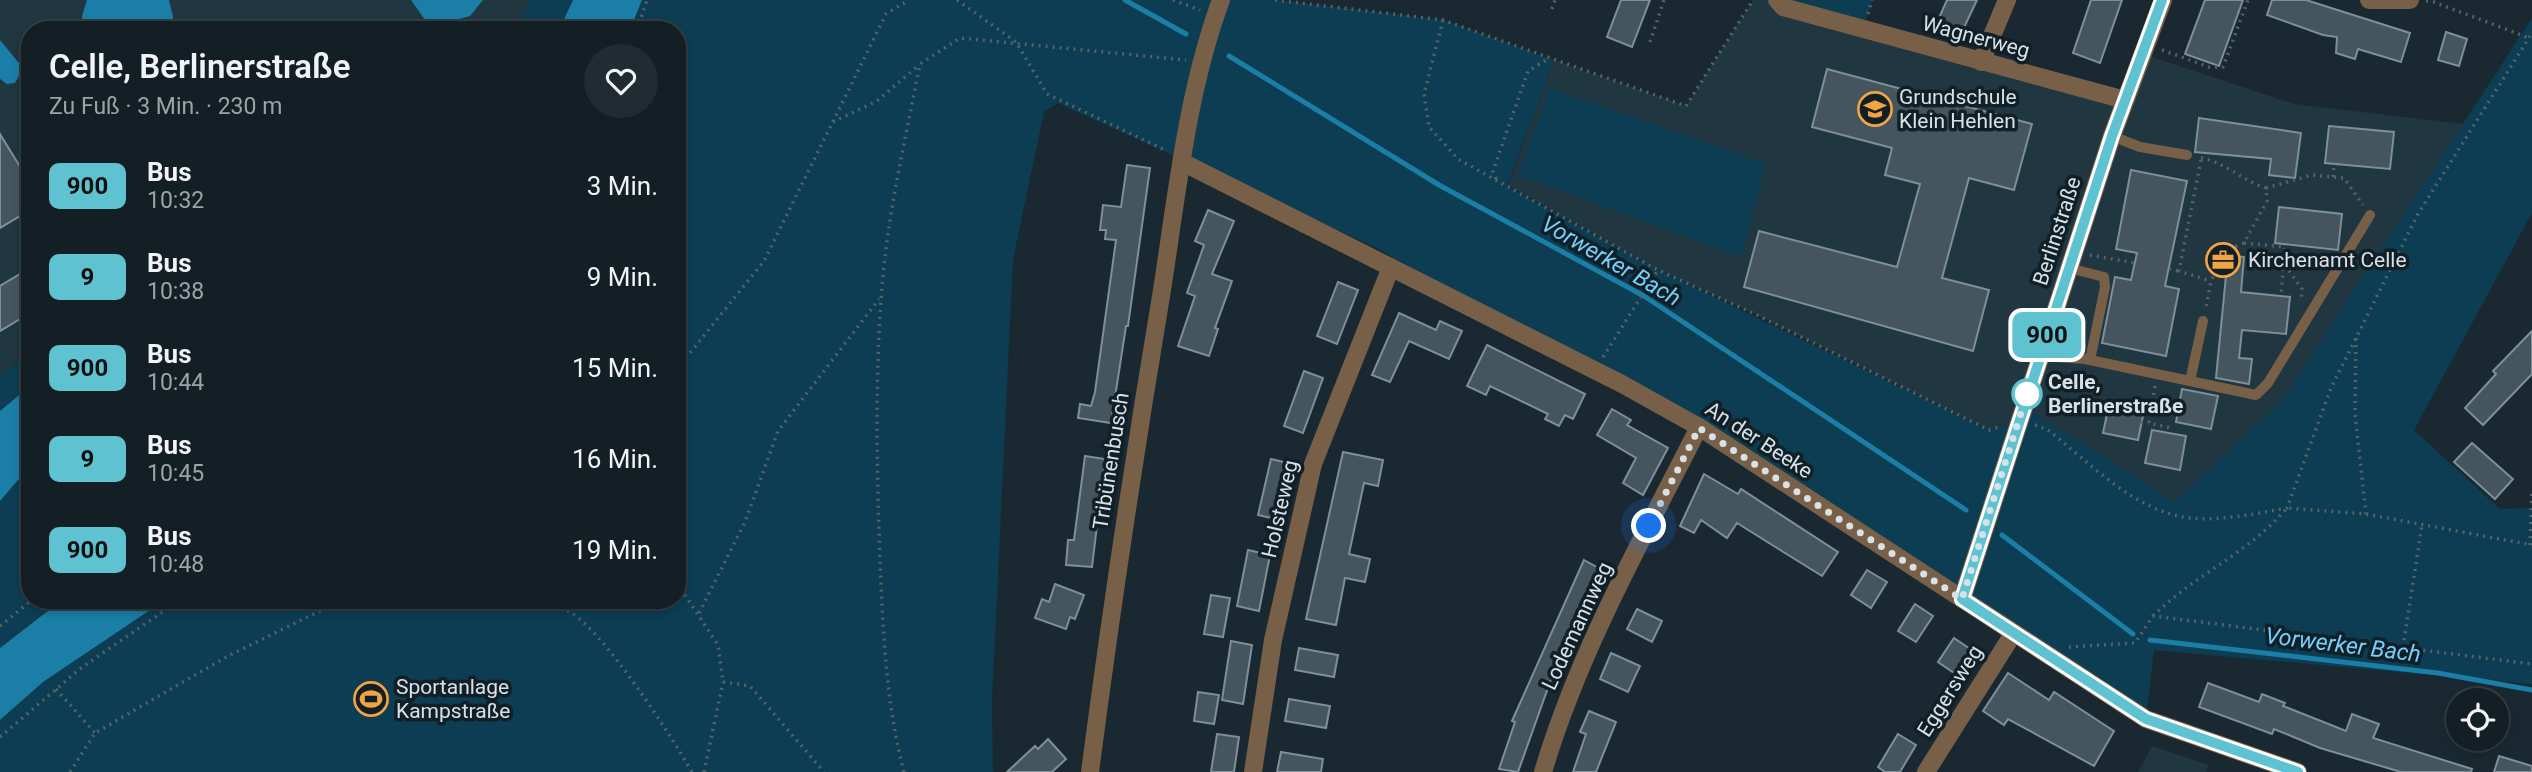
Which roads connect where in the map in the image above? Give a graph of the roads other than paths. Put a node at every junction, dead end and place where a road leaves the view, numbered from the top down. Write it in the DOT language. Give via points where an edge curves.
graph roads {
  1 [pos="1777,0"];
  2 [pos="2007,0"];
  3 [pos="2162,0"];
  4 [pos="2369,0"];
  5 [pos="2410,0"];
  6 [pos="1219,6"];
  7 [pos="1981,62"];
  8 [pos="2125,100"];
  9 [pos="2112,136"];
  10 [pos="2187,155"];
  11 [pos="1183,160"];
  12 [pos="2370,215"];
  13 [pos="2071,260"];
  14 [pos="1391,267"];
  15 [pos="2203,321"];
  16 [pos="2040,355"];
  17 [pos="2090,360"];
  18 [pos="2190,381"];
  19 [pos="1699,428"];
  20 [pos="1962,599"];
  21 [pos="2013,634"];
  22 [pos="1090,772"];
  23 [pos="1253,772"];
  24 [pos="1543,772"];
  25 [pos="1926,772"];
  26 [pos="2298,772"];
  1 -- 7 [label="street, Wagnerweg" via="1783,6"];
  2 -- 7 [label="street"];
  3 -- 8 [label="street, Berlinstraße"];
  4 -- 5 [label="street"];
  6 -- 11 [label="street, Tribünenbusch" via="1202,61"];
  7 -- 8 [label="street, Wagnerweg"];
  8 -- 9 [label="street, Berlinstraße"];
  9 -- 10 [label="lane" via="2140,147"];
  9 -- 13 [label="street, Berlinstraße"];
  11 -- 14 [label="street, An der Beeke"];
  11 -- 22 [label="street, Tribünenbusch" via="1116,570"];
  12 -- 18 [label="lane" via="2256,395"];
  13 -- 16 [label="street, Berlinstraße"];
  13 -- 17 [label="lane" via="2104,277"];
  14 -- 19 [label="street, An der Beeke"];
  14 -- 23 [label="street, Holsteweg" via="1313,464 1273,640"];
  15 -- 18 [label="lane"];
  16 -- 17 [label="lane"];
  16 -- 20 [label="street, Berlinstraße"];
  17 -- 18 [label="lane"];
  19 -- 20 [label="street, An der Beeke"];
  19 -- 24 [label="street, Lodemannweg" via="1587,650"];
  20 -- 21 [label="street, An der Beeke"];
  21 -- 25 [label="street, Eggersweg"];
  21 -- 26 [label="street, An der Beeke" via="2146,719"];
}
